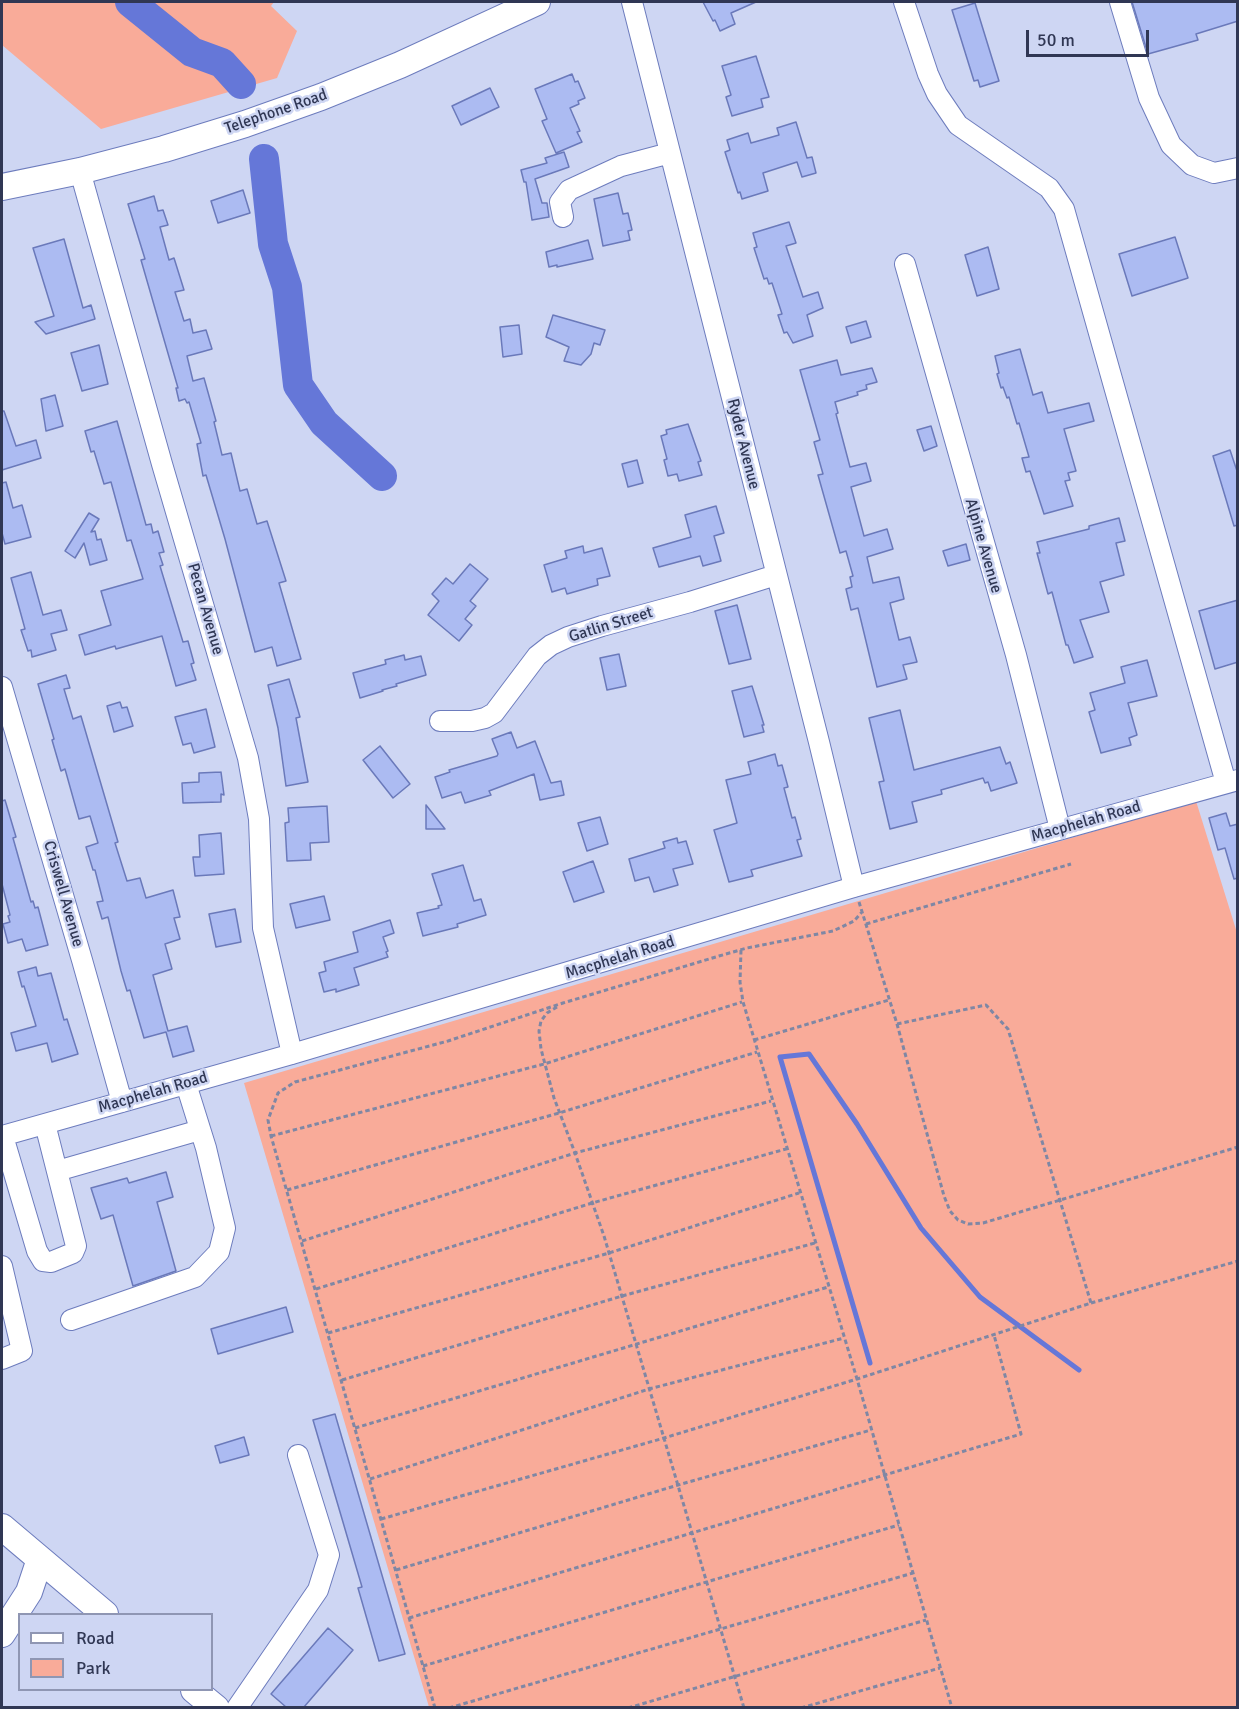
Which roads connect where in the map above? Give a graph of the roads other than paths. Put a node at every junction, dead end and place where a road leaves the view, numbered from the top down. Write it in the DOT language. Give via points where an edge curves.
graph roads {
  1 [pos="537,2"];
  2 [pos="632,2"];
  3 [pos="904,2"];
  4 [pos="1120,2"];
  5 [pos="670,153"];
  6 [pos="1238,168"];
  7 [pos="80,171"];
  8 [pos="2,187"];
  9 [pos="563,217"];
  10 [pos="905,264"];
  11 [pos="776,575"];
  12 [pos="2,687"];
  13 [pos="440,721"];
  14 [pos="1232,782"];
  15 [pos="1060,829"];
  16 [pos="854,887"];
  17 [pos="292,1054"];
  18 [pos="186,1084"];
  19 [pos="122,1102"];
  20 [pos="45,1124"];
  21 [pos="200,1130"];
  22 [pos="2,1136"];
  23 [pos="57,1171"];
  24 [pos="2,1266"];
  25 [pos="71,1320"];
  26 [pos="2,1359"];
  27 [pos="298,1455"];
  28 [pos="2,1527"];
  29 [pos="40,1559"];
  30 [pos="104,1613"];
  31 [pos="2,1635"];
  32 [pos="196,1691"];
  33 [pos="216,1707"];
  34 [pos="237,1707"];
  1 -- 7 [label="main road, Telephone Road" via="321,97 164,149"];
  2 -- 5 [label="street, Ryder Avenue"];
  3 -- 14 [label="street" via="928,74 958,125 1049,188 1064,209"];
  4 -- 6 [label="street" via="1149,98 1171,145 1192,165 1214,172"];
  5 -- 9 [label="street" via="621,166 569,190 560,202"];
  5 -- 11 [label="street, Ryder Avenue"];
  7 -- 8 [label="main road, Telephone Road"];
  7 -- 17 [label="street, Pecan Avenue" via="248,758 259,819 263,928"];
  10 -- 15 [label="street, Alpine Avenue" via="1016,655"];
  11 -- 13 [label="street, Gatlin Street" via="568,637 537,656 494,713 472,721"];
  11 -- 16 [label="street, Ryder Avenue"];
  12 -- 19 [label="street, Criswell Avenue"];
  14 -- 15 [label="street, Macphelah Road"];
  15 -- 16 [label="street, Macphelah Road"];
  16 -- 17 [label="street, Macphelah Road"];
  17 -- 18 [label="street, Macphelah Road"];
  18 -- 19 [label="street, Macphelah Road"];
  18 -- 21 [label="street"];
  19 -- 20 [label="street, Macphelah Road"];
  20 -- 22 [label="street, Macphelah Road"];
  20 -- 23 [label="street"];
  21 -- 23 [label="street"];
  21 -- 25 [label="street" via="225,1228 219,1252 195,1277"];
  22 -- 23 [label="street" via="37,1251 43,1261 51,1262 73,1253 76,1246"];
  24 -- 26 [label="street" via="22,1351"];
  27 -- 34 [label="street" via="328,1555 318,1590"];
  28 -- 29 [label="main road"];
  29 -- 30 [label="main road"];
  29 -- 31 [label="main road" via="29,1593"];
  32 -- 33 [label="main road"];
}
